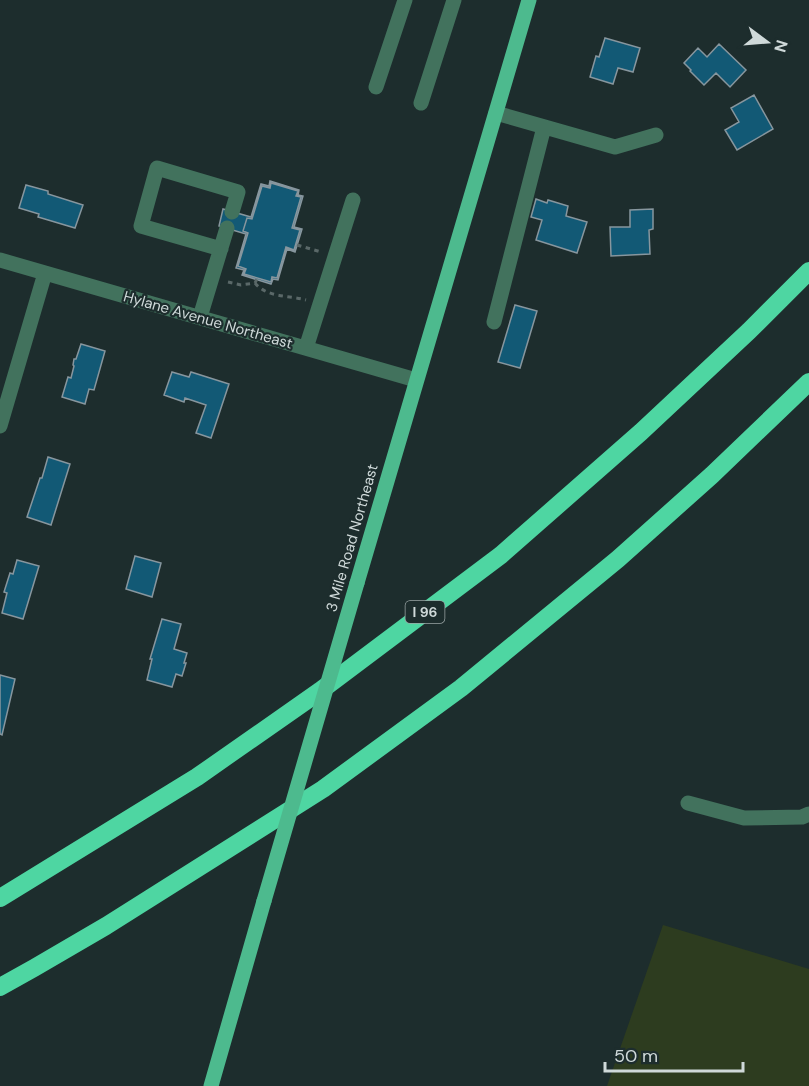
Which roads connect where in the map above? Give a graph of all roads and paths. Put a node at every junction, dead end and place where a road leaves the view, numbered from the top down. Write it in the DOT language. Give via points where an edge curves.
graph roads {
  1 [pos="405,0"];
  2 [pos="454,0"];
  3 [pos="529,0"];
  4 [pos="376,87"];
  5 [pos="421,103"];
  6 [pos="496,114"];
  7 [pos="544,127"];
  8 [pos="656,135"];
  9 [pos="353,200"];
  10 [pos="232,212"];
  11 [pos="227,228"];
  12 [pos="297,245"];
  13 [pos="221,249"];
  14 [pos="335,256"];
  15 [pos="0,260"];
  16 [pos="809,271"];
  17 [pos="45,273"];
  18 [pos="212,278"];
  19 [pos="320,304"];
  20 [pos="200,317"];
  21 [pos="494,322"];
  22 [pos="306,348"];
  23 [pos="416,380"];
  24 [pos="809,382"];
  25 [pos="0,426"];
  26 [pos="688,803"];
  27 [pos="809,814"];
  28 [pos="0,898"];
  29 [pos="0,987"];
  30 [pos="211,1086"];
  1 -- 4 [label="street"];
  2 -- 5 [label="street"];
  3 -- 6 [label="main road, 3 Mile Road Northeast"];
  6 -- 7 [label="street"];
  6 -- 23 [label="main road, 3 Mile Road Northeast"];
  7 -- 8 [label="street" via="615,147"];
  7 -- 21 [label="street"];
  9 -- 14 [label="street"];
  10 -- 13 [label="street" via="238,192 157,168 141,226"];
  11 -- 13 [label="street"];
  12 -- 14 [label="path"];
  13 -- 18 [label="street"];
  14 -- 19 [label="street"];
  15 -- 17 [label="street, Hylane Avenue Northeast"];
  16 -- 28 [label="highway, I 96" via="642,432 501,555 320,691 197,777"];
  17 -- 20 [label="street, Hylane Avenue Northeast"];
  17 -- 25 [label="street"];
  18 -- 19 [label="path" via="241,285 256,281 265,291"];
  18 -- 20 [label="street"];
  19 -- 22 [label="street"];
  20 -- 22 [label="street, Hylane Avenue Northeast"];
  22 -- 23 [label="street, Hylane Avenue Northeast"];
  23 -- 30 [label="main road, 3 Mile Road Northeast, bridge"];
  24 -- 29 [label="highway" via="618,559 461,688 313,795 106,926"];
  26 -- 27 [label="street" via="744,818"];
}
